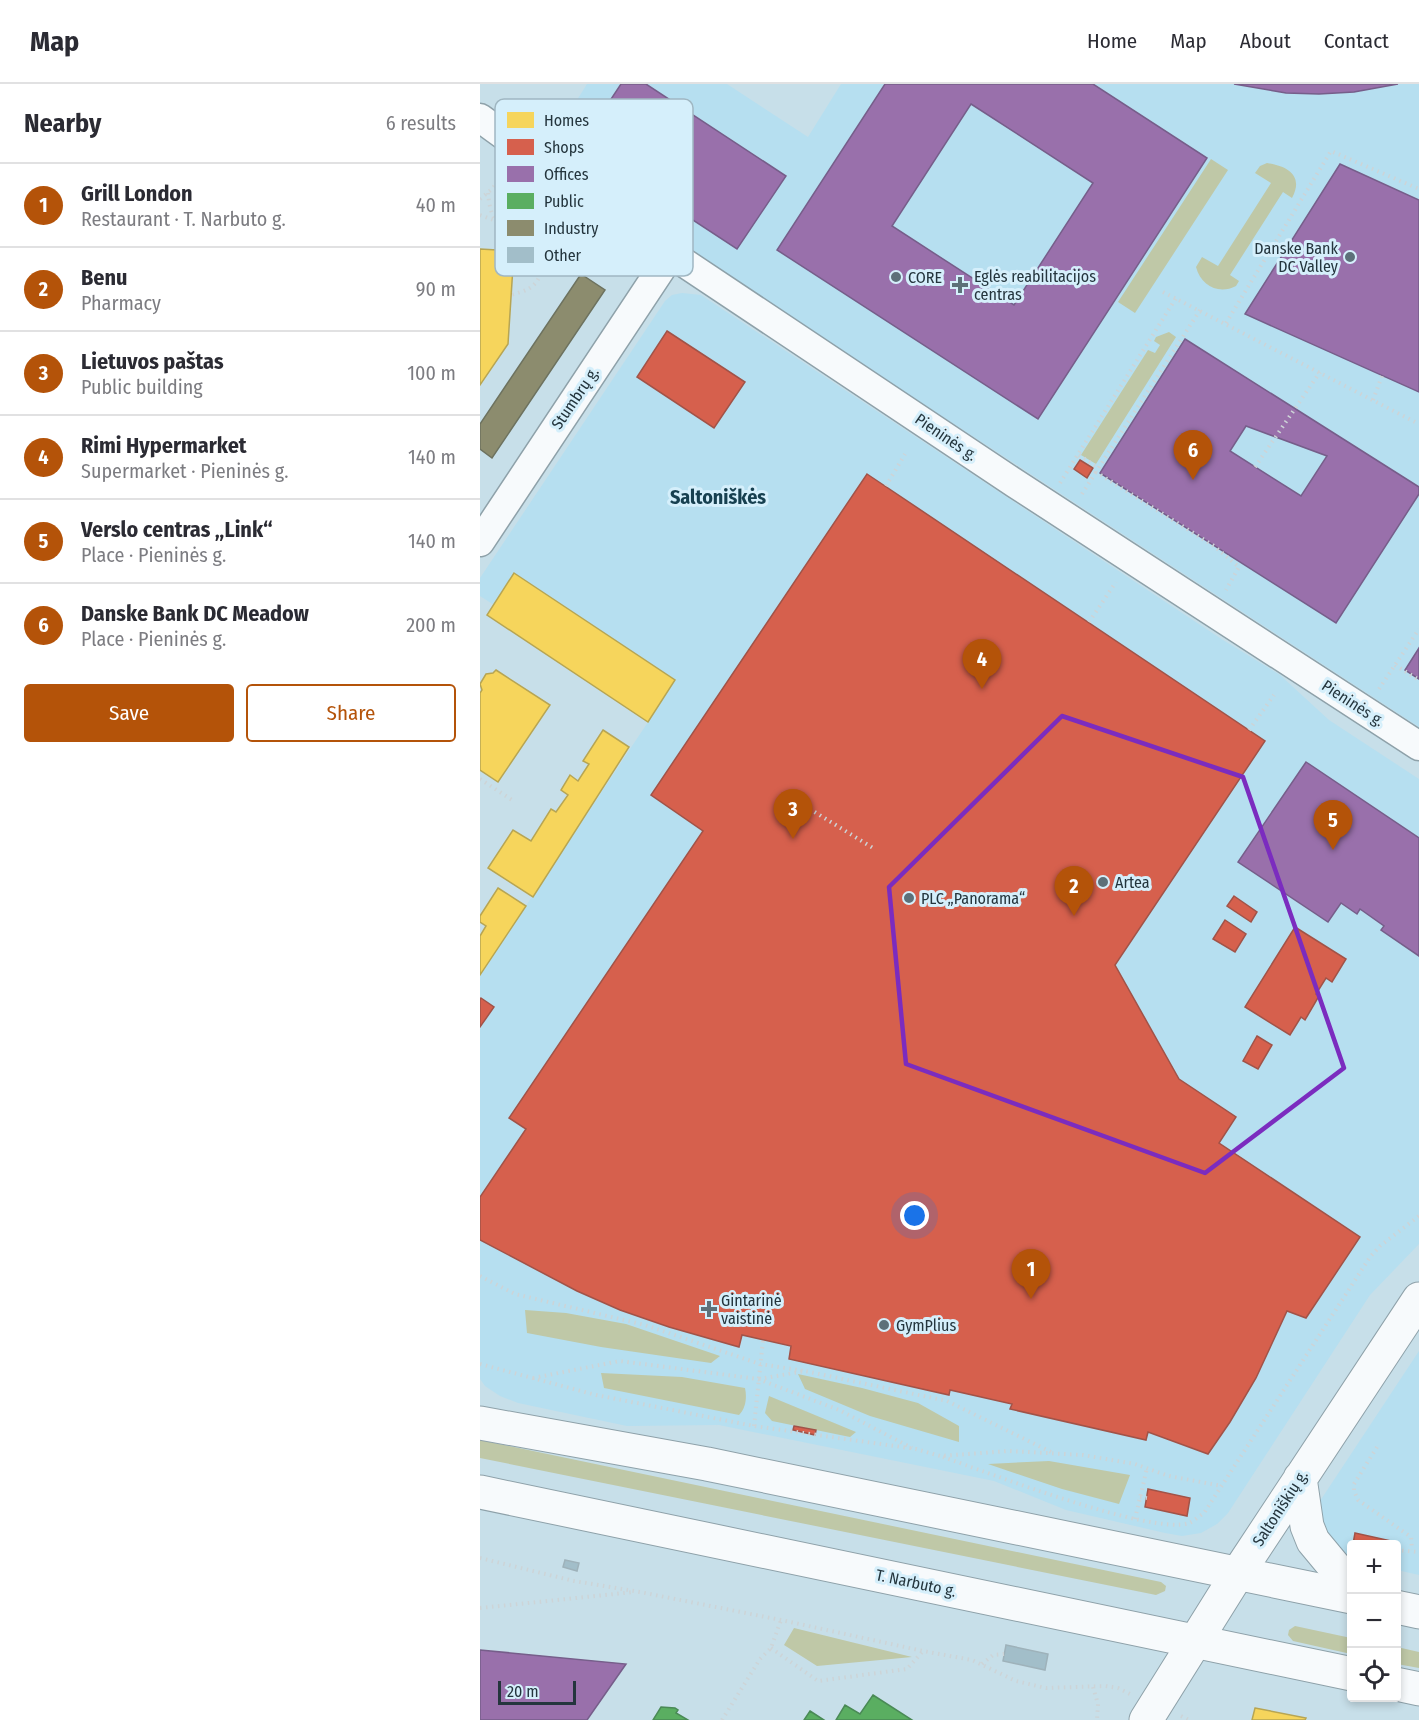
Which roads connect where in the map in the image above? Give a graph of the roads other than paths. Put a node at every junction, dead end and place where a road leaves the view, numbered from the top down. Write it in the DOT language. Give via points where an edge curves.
graph roads {
  1 [pos="480,118"];
  2 [pos="495,129"];
  3 [pos="693,269"];
  4 [pos="656,276"];
  5 [pos="480,542"];
  6 [pos="1419,746"];
  7 [pos="1419,1299"];
  8 [pos="480,1423"];
  9 [pos="1300,1478"];
  10 [pos="480,1492"];
  11 [pos="1238,1572"];
  12 [pos="1347,1582"];
  13 [pos="1347,1596"];
  14 [pos="1401,1608"];
  15 [pos="1419,1612"];
  16 [pos="1196,1641"];
  17 [pos="1347,1673"];
  18 [pos="1401,1685"];
  19 [pos="1419,1689"];
  20 [pos="1146,1720"];
  1 -- 2 [label="street, Pieninės g."];
  3 -- 6 [label="street, Pieninės g."];
  4 -- 5 [label="street, Stumbrų g."];
  7 -- 9 [label="main road, Saltoniškių g."];
  8 -- 11 [label="main road" via="707,1464"];
  9 -- 11 [label="main road, Saltoniškių g."];
  9 -- 12 [label="main road" via="1313,1541"];
  10 -- 16 [label="main road, T. Narbuto g."];
  11 -- 13 [label="main road"];
  11 -- 16 [label="main road, Saltoniškių g."];
  14 -- 15 [label="main road"];
  16 -- 17 [label="main road, T. Narbuto g."];
  16 -- 20 [label="main road, Saltoniškių g."];
  18 -- 19 [label="main road"];
}
